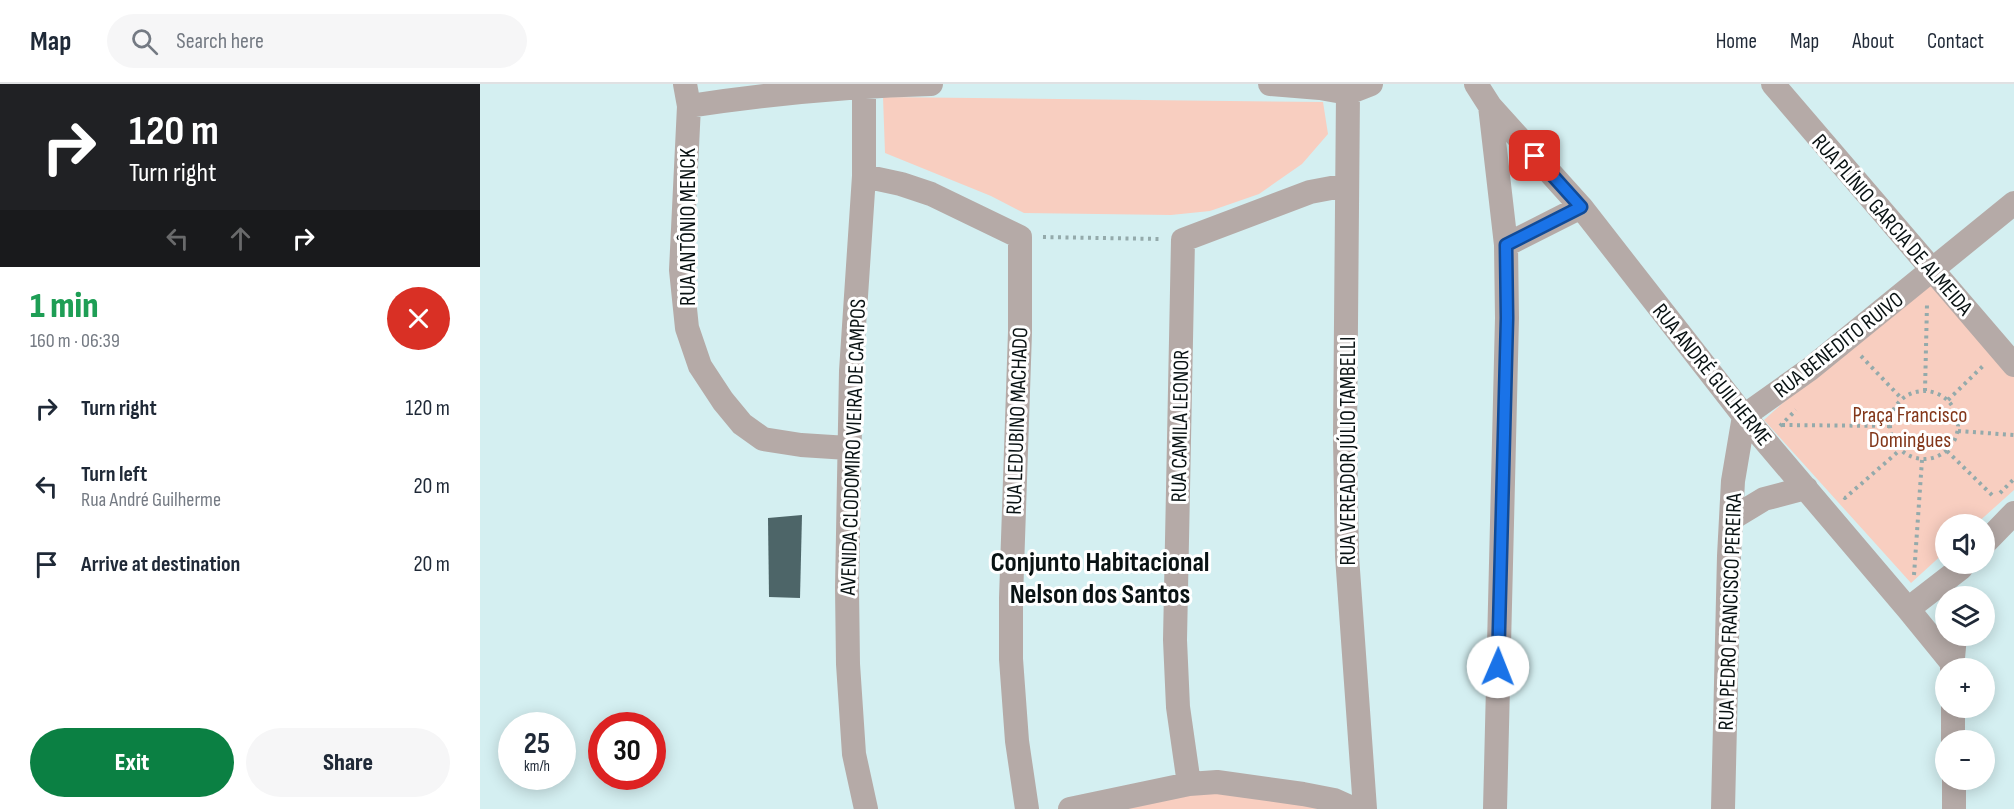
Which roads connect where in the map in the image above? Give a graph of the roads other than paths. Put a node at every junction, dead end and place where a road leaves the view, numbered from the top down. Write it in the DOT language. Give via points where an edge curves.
graph roads {
  1 [pos="931,84"];
  2 [pos="1270,84"];
  3 [pos="1371,84"];
  4 [pos="1476,84"];
  5 [pos="1773,84"];
  6 [pos="864,85"];
  7 [pos="1348,93"];
  8 [pos="687,95"];
  9 [pos="1490,106"];
  10 [pos="864,176"];
  11 [pos="1347,184"];
  12 [pos="2014,203"];
  13 [pos="1581,207"];
  14 [pos="1506,245"];
  15 [pos="1931,269"];
  16 [pos="2014,365"];
  17 [pos="1744,416"];
  18 [pos="848,448"];
  19 [pos="1806,488"];
  20 [pos="2014,513"];
  21 [pos="1731,519"];
  22 [pos="1995,533"];
  23 [pos="1953,574"];
  24 [pos="1908,609"];
  25 [pos="1946,658"];
  26 [pos="1189,784"];
  27 [pos="1954,790"];
  28 [pos="866,809"];
  29 [pos="1027,809"];
  30 [pos="1070,809"];
  31 [pos="1354,809"];
  32 [pos="1365,809"];
  33 [pos="1495,809"];
  34 [pos="1723,809"];
  35 [pos="1954,809"];
  1 -- 6 [label="street"];
  2 -- 7 [label="street"];
  3 -- 7 [label="street"];
  4 -- 9 [label="street, RUA ANDRÉ GUILHERME"];
  5 -- 15 [label="street, RUA PLÍNIO GARCIA DE ALMEIDA"];
  6 -- 8 [label="street" via="745,98"];
  6 -- 10 [label="street, AVENIDA CLODOMIRO VIEIRA DE CAMPOS"];
  7 -- 11 [label="street, RUA VEREADOR JÚLIO TAMBELLI"];
  8 -- 18 [label="street, RUA ANTÔNIO MENCK" via="681,270 687,328 700,366 742,424 764,439"];
  9 -- 13 [label="street, RUA ANDRÉ GUILHERME"];
  9 -- 14 [label="street"];
  10 -- 18 [label="street, AVENIDA CLODOMIRO VIEIRA DE CAMPOS"];
  10 -- 29 [label="street, RUA LEDUBINO MACHADO" via="931,194 1020,237 1011,659"];
  11 -- 26 [label="street, RUA CAMILA LEONOR" via="1310,192 1183,240 1175,640 1178,707"];
  11 -- 32 [label="street, RUA VEREADOR JÚLIO TAMBELLI" via="1347,556"];
  12 -- 15 [label="street, RUA BENEDITO RUIVO"];
  13 -- 14 [label="street"];
  13 -- 17 [label="street, RUA ANDRÉ GUILHERME"];
  14 -- 33 [label="street"];
  15 -- 16 [label="street, RUA PLÍNIO GARCIA DE ALMEIDA"];
  15 -- 17 [label="street, RUA BENEDITO RUIVO" via="1810,369"];
  17 -- 19 [label="street, RUA ANDRÉ GUILHERME"];
  17 -- 21 [label="street, RUA PEDRO FRANCISCO PEREIRA"];
  18 -- 28 [label="street, AVENIDA CLODOMIRO VIEIRA DE CAMPOS" via="848,664 854,754"];
  19 -- 21 [label="street" via="1764,499"];
  19 -- 24 [label="street, RUA ANDRÉ GUILHERME"];
  20 -- 22 [label="street"];
  21 -- 34 [label="street, RUA PEDRO FRANCISCO PEREIRA"];
  23 -- 24 [label="street"];
  24 -- 25 [label="street, RUA ANDRÉ GUILHERME"];
  26 -- 30 [label="street"];
  26 -- 31 [label="street" via="1217,782 1261,787 1334,800"];
  27 -- 35 [label="street"];
}
